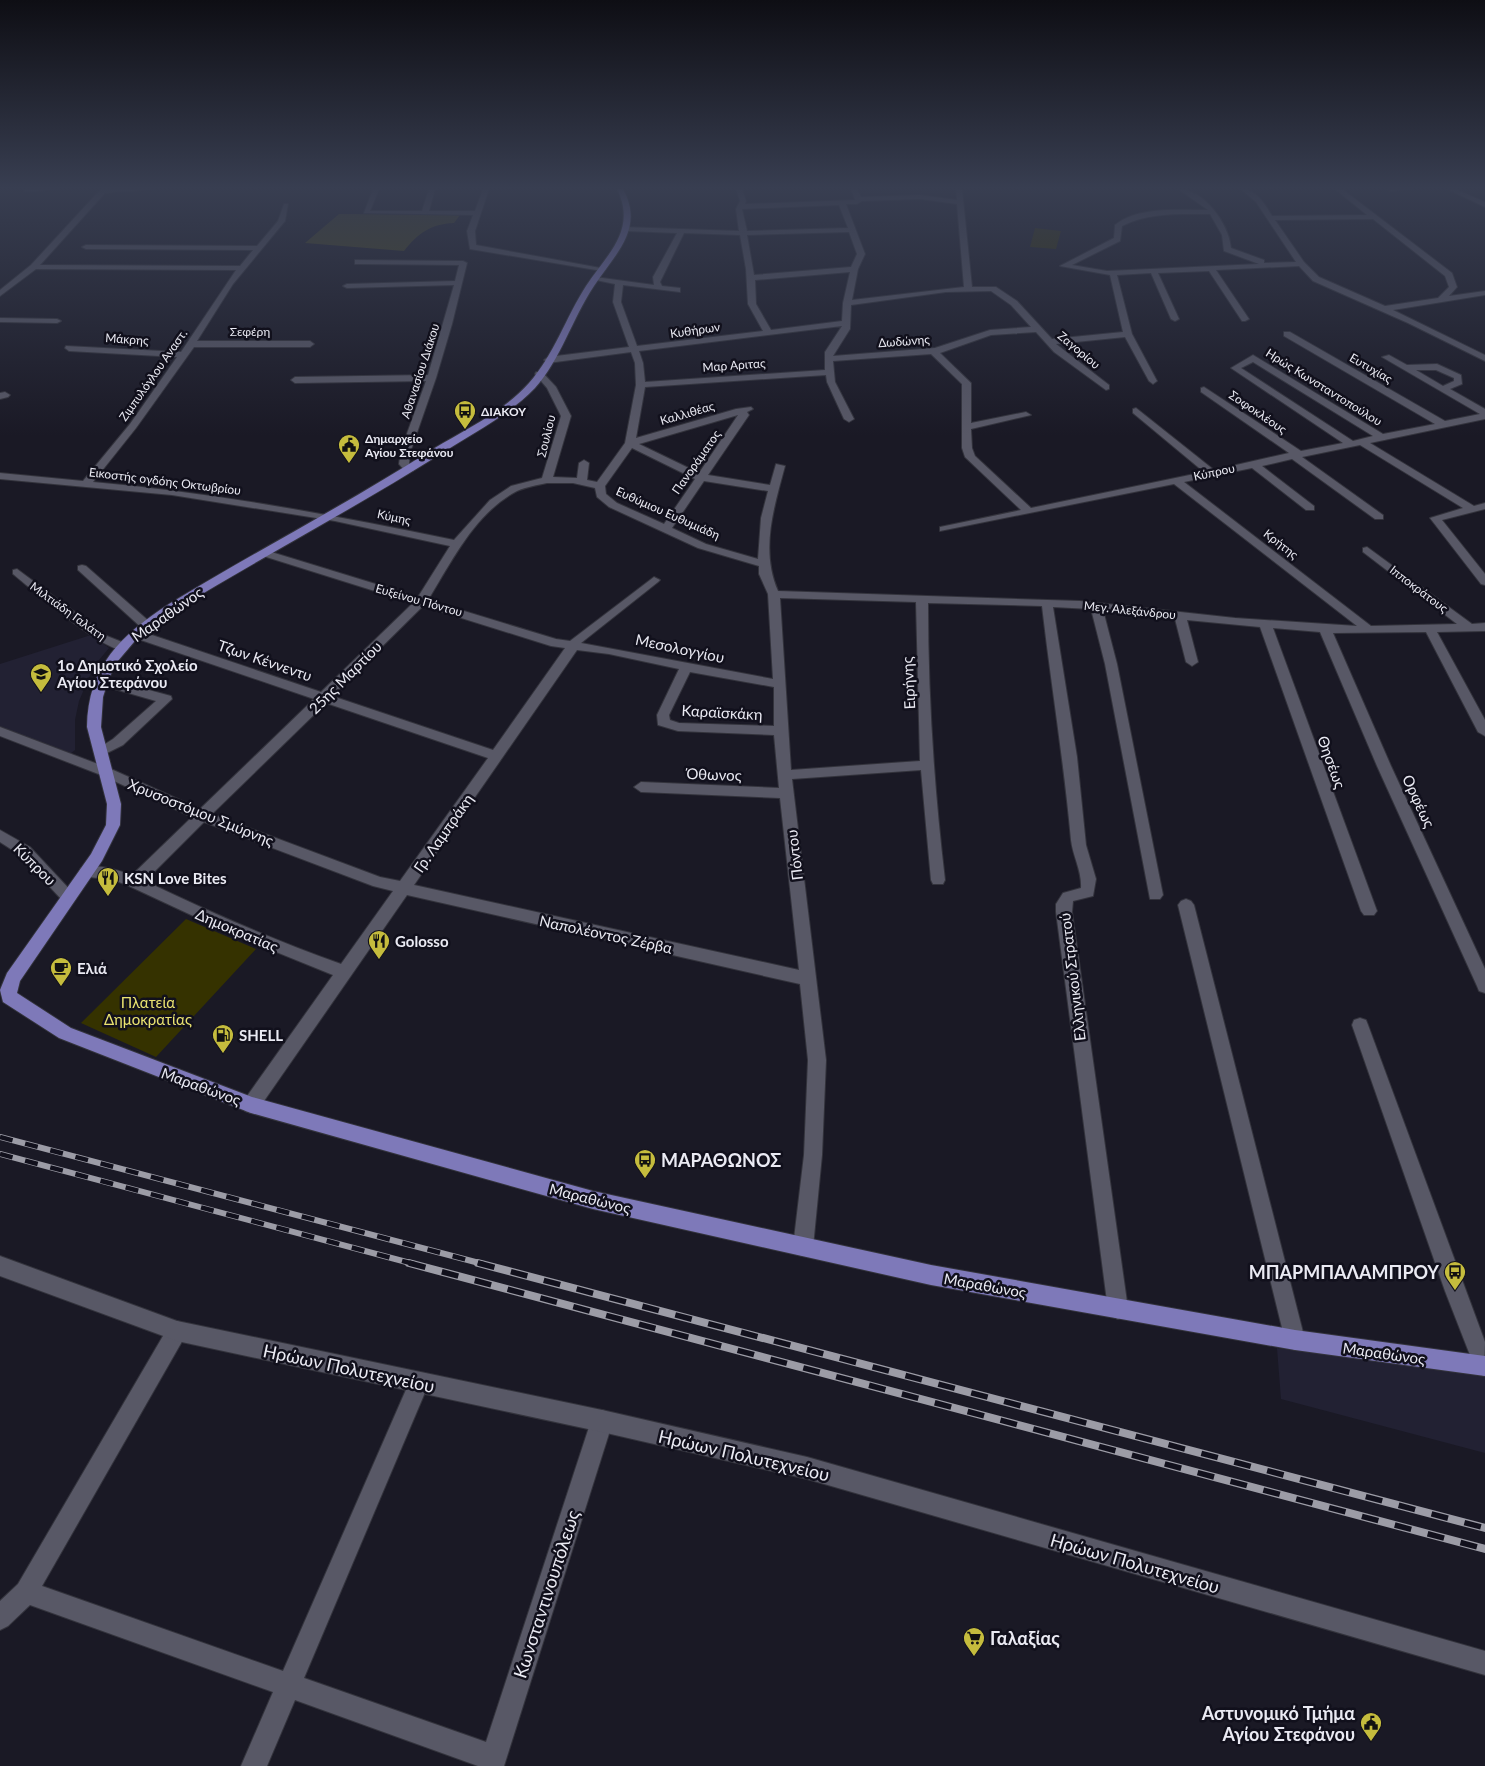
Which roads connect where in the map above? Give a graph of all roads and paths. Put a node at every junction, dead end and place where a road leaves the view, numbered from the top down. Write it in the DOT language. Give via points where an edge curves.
graph roads {
  1 [pos="27,271"];
  2 [pos="239,271"];
  3 [pos="461,271"];
  4 [pos="586,271"];
  5 [pos="600,271"];
  6 [pos="660,271"];
  7 [pos="750,271"];
  8 [pos="826,271"];
  9 [pos="854,271"];
  10 [pos="966,271"];
  11 [pos="1093,271"];
  12 [pos="1124,271"];
  13 [pos="1153,271"];
  14 [pos="1213,271"];
  15 [pos="1307,271"];
  16 [pos="1444,271"];
  17 [pos="1113,272"];
  18 [pos="598,274"];
  19 [pos="751,278"];
  20 [pos="619,282"];
  21 [pos="459,283"];
  22 [pos="347,286"];
  23 [pos="659,288"];
  24 [pos="968,288"];
  25 [pos="677,290"];
  26 [pos="0,294"];
  27 [pos="1485,294"];
  28 [pos="1470,296"];
  29 [pos="1441,300"];
  30 [pos="847,303"];
  31 [pos="1485,304"];
  32 [pos="1384,309"];
  33 [pos="1175,319"];
  34 [pos="1245,319"];
  35 [pos="0,320"];
  36 [pos="57,321"];
  37 [pos="846,323"];
  38 [pos="1039,329"];
  39 [pos="770,333"];
  40 [pos="1128,334"];
  41 [pos="1287,334"];
  42 [pos="1049,342"];
  43 [pos="190,344"];
  44 [pos="310,344"];
  45 [pos="69,348"];
  46 [pos="635,351"];
  47 [pos="933,351"];
  48 [pos="182,355"];
  49 [pos="1386,357"];
  50 [pos="1485,358"];
  51 [pos="828,359"];
  52 [pos="548,360"];
  53 [pos="1406,368"];
  54 [pos="828,372"];
  55 [pos="539,374"];
  56 [pos="432,378"];
  57 [pos="295,380"];
  58 [pos="1153,381"];
  59 [pos="641,385"];
  60 [pos="1106,387"];
  61 [pos="1204,390"];
  62 [pos="1444,390"];
  63 [pos="751,408"];
  64 [pos="738,411"];
  65 [pos="1136,411"];
  66 [pos="1485,414"];
  67 [pos="1026,415"];
  68 [pos="849,419"];
  69 [pos="1443,424"];
  70 [pos="966,427"];
  71 [pos="1381,437"];
  72 [pos="1355,442"];
  73 [pos="630,443"];
  74 [pos="1295,454"];
  75 [pos="584,463"];
  76 [pos="1254,464"];
  77 [pos="780,466"];
  78 [pos="410,469"];
  79 [pos="1212,473"];
  80 [pos="0,476"];
  81 [pos="700,477"];
  82 [pos="547,480"];
  83 [pos="1175,480"];
  84 [pos="582,482"];
  85 [pos="86,483"];
  86 [pos="600,486"];
  87 [pos="773,489"];
  88 [pos="1485,506"];
  89 [pos="1310,508"];
  90 [pos="1472,509"];
  91 [pos="1028,511"];
  92 [pos="327,517"];
  93 [pos="1379,517"];
  94 [pos="666,529"];
  95 [pos="944,529"];
  96 [pos="456,544"];
  97 [pos="1367,550"];
  98 [pos="264,553"];
  99 [pos="764,564"];
  100 [pos="1479,567"];
  101 [pos="82,568"];
  102 [pos="16,572"];
  103 [pos="654,580"];
  104 [pos="1485,582"];
  105 [pos="774,594"];
  106 [pos="922,599"];
  107 [pos="421,602"];
  108 [pos="1047,603"];
  109 [pos="1096,605"];
  110 [pos="1180,616"];
  111 [pos="1265,624"];
  112 [pos="147,626"];
  113 [pos="1485,627"];
  114 [pos="1470,628"];
  115 [pos="1325,629"];
  116 [pos="1430,629"];
  117 [pos="1369,630"];
  118 [pos="136,634"];
  119 [pos="574,645"];
  120 [pos="123,647"];
  121 [pos="1192,662"];
  122 [pos="686,667"];
  123 [pos="101,681"];
  124 [pos="780,684"];
  125 [pos="325,697"];
  126 [pos="0,731"];
  127 [pos="780,731"];
  128 [pos="1485,732"];
  129 [pos="101,751"];
  130 [pos="497,756"];
  131 [pos="929,765"];
  132 [pos="106,772"];
  133 [pos="785,775"];
  134 [pos="641,787"];
  135 [pos="787,793"];
  136 [pos="204,816"];
  137 [pos="0,835"];
  138 [pos="86,872"];
  139 [pos="938,880"];
  140 [pos="134,882"];
  141 [pos="404,889"];
  142 [pos="1155,894"];
  143 [pos="68,897"];
  144 [pos="1186,906"];
  145 [pos="1369,911"];
  146 [pos="343,972"];
  147 [pos="809,978"];
  148 [pos="1485,986"];
  149 [pos="4,996"];
  150 [pos="1360,1025"];
  151 [pos="251,1105"];
  152 [pos="803,1247"];
  153 [pos="0,1266"];
  154 [pos="1118,1309"];
  155 [pos="177,1331"];
  156 [pos="1295,1340"];
  157 [pos="1485,1366"];
  158 [pos="419,1383"];
  159 [pos="602,1421"];
  160 [pos="26,1592"];
  161 [pos="0,1618"];
  162 [pos="1485,1663"];
  163 [pos="289,1685"];
  164 [pos="492,1762"];
  165 [pos="254,1766"];
  1 -- 26 [label="street"];
  2 -- 43 [label="street, Ζιμπυλόγλου Αναστ."];
  3 -- 21 [label="street, Αθανασίου Διάκου"];
  4 -- 18 [label="street"];
  5 -- 18 [label="main road, Μαραθώνος"];
  6 -- 23 [label="street" via="656,282"];
  7 -- 19 [label="street"];
  8 -- 19 [label="street"];
  9 -- 30 [label="street"];
  10 -- 24 [label="street"];
  11 -- 17 [label="street"];
  12 -- 17 [label="street"];
  13 -- 33 [label="street"];
  14 -- 34 [label="street"];
  15 -- 32 [label="street" via="1325,284"];
  16 -- 29 [label="street" via="1454,287"];
  17 -- 40 [label="street"];
  18 -- 20 [label="street"];
  18 -- 52 [label="main road, Μαραθώνος"];
  19 -- 39 [label="street" via="753,308"];
  20 -- 23 [label="street"];
  20 -- 46 [label="street" via="618,305"];
  21 -- 22 [label="street"];
  21 -- 56 [label="street, Αθανασίου Διάκου"];
  23 -- 25 [label="street"];
  24 -- 30 [label="street, Ζαγορίου"];
  24 -- 38 [label="street, Ζαγορίου" via="999,291"];
  27 -- 28 [label="street"];
  28 -- 29 [label="street"];
  28 -- 31 [label="street"];
  29 -- 32 [label="street"];
  30 -- 37 [label="street"];
  32 -- 50 [label="street"];
  35 -- 36 [label="street"];
  37 -- 39 [label="street, Κυθήρων"];
  37 -- 51 [label="street" via="844,334 829,352"];
  38 -- 42 [label="street, Ζαγορίου"];
  38 -- 47 [label="street, Δωδώνης" via="990,333"];
  39 -- 46 [label="street, Κυθήρων"];
  40 -- 42 [label="street"];
  40 -- 58 [label="street"];
  41 -- 69 [label="street, Ευτυχίας"];
  42 -- 60 [label="street, Ζαγορίου"];
  43 -- 44 [label="street, Σεφέρη"];
  43 -- 48 [label="street, Ζιμπυλόγλου Αναστ."];
  45 -- 48 [label="street, Μάκρης"];
  46 -- 52 [label="street, Κυθήρων"];
  46 -- 59 [label="street" via="641,369"];
  47 -- 51 [label="street, Δωδώνης"];
  47 -- 70 [label="street" via="966,383"];
  48 -- 85 [label="street, Ζιμπυλόγλου Αναστ." via="133,426"];
  49 -- 53 [label="street"];
  51 -- 54 [label="street"];
  52 -- 55 [label="main road, Μαραθώνος"];
  53 -- 62 [label="street"];
  53 -- 62 [label="street" via="1437,367 1458,377 1460,382"];
  54 -- 59 [label="street, Μαρ Αριτας"];
  54 -- 68 [label="street"];
  55 -- 78 [label="main road, Μαραθώνος" via="508,406"];
  55 -- 82 [label="street, Σουλίου" via="551,387 566,416"];
  56 -- 57 [label="street"];
  56 -- 78 [label="street, Αθανασίου Διάκου" via="405,455 404,464"];
  59 -- 73 [label="street"];
  61 -- 74 [label="street, Σοφοκλέους"];
  62 -- 66 [label="street"];
  63 -- 64 [label="street, Καλλιθέας"];
  64 -- 73 [label="street, Καλλιθέας"];
  64 -- 81 [label="street, Πανοράματος" via="744,415"];
  65 -- 79 [label="street"];
  66 -- 69 [label="street, Κύπρου"];
  67 -- 70 [label="street"];
  69 -- 71 [label="street, Κύπρου"];
  70 -- 91 [label="street" via="970,457"];
  71 -- 72 [label="street, Κύπρου"];
  71 -- 72 [label="street, Ηρώς Κωνσταντοπούλου" via="1253,358 1235,368"];
  72 -- 74 [label="street, Κύπρου"];
  72 -- 90 [label="street"];
  73 -- 81 [label="street"];
  73 -- 86 [label="street"];
  74 -- 76 [label="street, Κύπρου"];
  74 -- 93 [label="street, Σοφοκλέους"];
  75 -- 84 [label="street"];
  76 -- 79 [label="street, Κύπρου"];
  76 -- 89 [label="street"];
  77 -- 87 [label="street, Πόντου"];
  78 -- 92 [label="main road, Μαραθώνος"];
  79 -- 83 [label="street, Κύπρου"];
  80 -- 85 [label="street, Εικοστής ογδόης Οκτωβρίου"];
  81 -- 87 [label="street"];
  81 -- 94 [label="street, Πανοράματος"];
  82 -- 84 [label="street, 25ης Μαρτίου"];
  82 -- 96 [label="street, 25ης Μαρτίου" via="504,494"];
  83 -- 91 [label="street, Κύπρου"];
  83 -- 117 [label="street, Κρήτης"];
  84 -- 86 [label="street, 25ης Μαρτίου"];
  85 -- 92 [label="street, Εικοστής ογδόης Οκτωβρίου" via="172,492"];
  86 -- 94 [label="street, Ευθύμιου Ευθυμιάδη" via="600,492 607,501"];
  87 -- 99 [label="street, Πόντου" via="763,539"];
  88 -- 90 [label="street"];
  90 -- 100 [label="street" via="1435,518"];
  91 -- 95 [label="street, Κύπρου"];
  92 -- 96 [label="street, Κύμης"];
  92 -- 98 [label="main road, Μαραθώνος"];
  94 -- 99 [label="street, Ευθύμιου Ευθυμιάδη" via="702,546"];
  96 -- 107 [label="street, 25ης Μαρτίου"];
  97 -- 114 [label="street, Ιπποκράτους"];
  98 -- 107 [label="street, Ευξείνου Πόντου"];
  98 -- 112 [label="main road, Μαραθώνος"];
  99 -- 105 [label="street, Πόντου"];
  100 -- 104 [label="street"];
  101 -- 112 [label="street"];
  102 -- 120 [label="street, Μιλτιάδη Γαλάτη" via="103,639"];
  103 -- 119 [label="street, Γρ. Λαμπράκη" via="583,634"];
  105 -- 106 [label="street, Μεγ. Αλεξάνδρου"];
  105 -- 124 [label="street, Πόντου"];
  106 -- 108 [label="street, Μεγ. Αλεξάνδρου"];
  106 -- 131 [label="street, Ειρήνης"];
  107 -- 119 [label="street, Ευξείνου Πόντου" via="555,643"];
  107 -- 125 [label="street, 25ης Μαρτίου"];
  108 -- 109 [label="street, Μεγ. Αλεξάνδρου"];
  108 -- 154 [label="street, Ελληνικού Στρατού" via="1070,757 1079,845 1089,879 1088,892 1068,898 1064,912"];
  109 -- 110 [label="street, Μεγ. Αλεξάνδρου"];
  109 -- 142 [label="street" via="1111,664"];
  110 -- 111 [label="street, Μεγ. Αλεξάνδρου"];
  110 -- 121 [label="street"];
  111 -- 115 [label="street, Μεγ. Αλεξάνδρου"];
  111 -- 145 [label="street, Θησέως"];
  112 -- 118 [label="main road, Μαραθώνος"];
  113 -- 114 [label="street, Μεγ. Αλεξάνδρου"];
  114 -- 116 [label="street, Μεγ. Αλεξάνδρου"];
  115 -- 117 [label="street, Μεγ. Αλεξάνδρου"];
  115 -- 148 [label="street, Ορφέως"];
  116 -- 117 [label="street, Μεγ. Αλεξάνδρου"];
  116 -- 128 [label="street"];
  118 -- 120 [label="main road, Μαραθώνος"];
  118 -- 125 [label="street, Τζων Κέννεντυ"];
  119 -- 122 [label="street, Μεσολογγίου"];
  119 -- 130 [label="street, Γρ. Λαμπράκη"];
  120 -- 123 [label="main road, Μαραθώνος"];
  122 -- 124 [label="street, Μεσολογγίου"];
  122 -- 127 [label="street, Καραϊσκάκη" via="663,715 663,722 678,726"];
  123 -- 129 [label="main road, Μαραθώνος" via="94,727"];
  123 -- 129 [label="street" via="166,699 118,742"];
  124 -- 127 [label="street, Πόντου"];
  125 -- 130 [label="street, Τζων Κέννεντυ"];
  125 -- 136 [label="street, 25ης Μαρτίου"];
  126 -- 132 [label="street, Χρυσοστόμου Σμύρνης"];
  127 -- 133 [label="street, Πόντου"];
  129 -- 132 [label="main road, Μαραθώνος"];
  130 -- 141 [label="street, Γρ. Λαμπράκη"];
  131 -- 133 [label="street"];
  131 -- 139 [label="street, Ειρήνης" via="931,826"];
  132 -- 136 [label="street, Χρυσοστόμου Σμύρνης"];
  132 -- 138 [label="main road, Μαραθώνος" via="114,804 113,825 107,842"];
  133 -- 135 [label="street, Πόντου"];
  134 -- 135 [label="street, Όθωνος"];
  135 -- 147 [label="street, Πόντου"];
  136 -- 140 [label="street, 25ης Μαρτίου"];
  136 -- 141 [label="street, Χρυσοστόμου Σμύρνης"];
  137 -- 143 [label="street, Κύπρου" via="24,851"];
  138 -- 140 [label="street" via="115,875"];
  138 -- 143 [label="main road, Μαραθώνος"];
  140 -- 146 [label="street, Δημοκρατίας" via="215,922"];
  141 -- 146 [label="street, Γρ. Λαμπράκη"];
  141 -- 147 [label="street, Ναπολέοντος Ζέρβα"];
  143 -- 149 [label="main road, Μαραθώνος"];
  144 -- 156 [label="street"];
  146 -- 151 [label="street, Γρ. Λαμπράκη"];
  147 -- 152 [label="street, Πόντου" via="817,1060 812,1162"];
  149 -- 151 [label="main road, Μαραθώνος" via="65,1033"];
  150 -- 157 [label="street"];
  151 -- 152 [label="main road, Μαραθώνος" via="593,1200"];
  152 -- 154 [label="main road, Μαραθώνος" via="930,1275"];
  153 -- 155 [label="street, Ηρώων Πολυτεχνείου"];
  154 -- 156 [label="main road, Μαραθώνος"];
  155 -- 158 [label="street, Ηρώων Πολυτεχνείου"];
  155 -- 160 [label="street"];
  156 -- 157 [label="main road, Μαραθώνος"];
  158 -- 159 [label="street, Ηρώων Πολυτεχνείου"];
  158 -- 163 [label="street"];
  159 -- 162 [label="street, Ηρώων Πολυτεχνείου" via="807,1468"];
  159 -- 164 [label="street, Κωνσταντινουπόλεως"];
  160 -- 161 [label="street"];
  160 -- 163 [label="street"];
  163 -- 164 [label="street"];
  163 -- 165 [label="street"];
}
